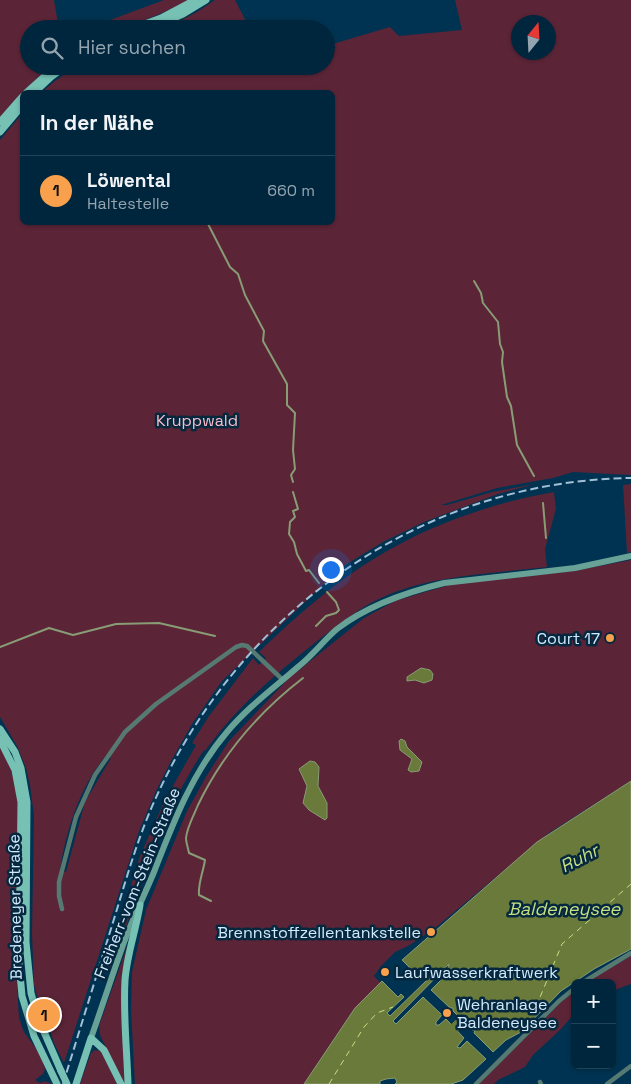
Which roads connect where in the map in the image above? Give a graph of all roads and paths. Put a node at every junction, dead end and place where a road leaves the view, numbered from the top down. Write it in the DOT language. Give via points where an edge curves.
graph roads {
  1 [pos="195,0"];
  2 [pos="206,0"];
  3 [pos="156,20"];
  4 [pos="169,20"];
  5 [pos="46,75"];
  6 [pos="54,75"];
  7 [pos="29,90"];
  8 [pos="37,90"];
  9 [pos="20,100"];
  10 [pos="20,108"];
  11 [pos="0,122"];
  12 [pos="0,132"];
  13 [pos="631,556"];
  14 [pos="283,680"];
  15 [pos="0,729"];
  16 [pos="0,740"];
  17 [pos="140,905"];
  18 [pos="62,908"];
  19 [pos="631,953"];
  20 [pos="589,979"];
  21 [pos="571,991"];
  22 [pos="91,1038"];
  23 [pos="631,1066"];
  24 [pos="476,1083"];
  25 [pos="56,1084"];
  26 [pos="67,1084"];
  27 [pos="76,1084"];
  28 [pos="121,1084"];
  29 [pos="128,1084"];
  30 [pos="607,1084"];
  1 -- 3 [label="main road"];
  2 -- 4 [label="main road"];
  5 -- 7 [label="main road"];
  6 -- 8 [label="main road"];
  9 -- 11 [label="main road"];
  10 -- 12 [label="main road"];
  13 -- 14 [label="main road, Freiherr-vom-Stein-Straße" via="575,568 423,588 349,621"];
  14 -- 17 [label="main road, Freiherr-vom-Stein-Straße" via="245,713 208,758 182,804"];
  14 -- 18 [label="street" via="242,645 156,704 125,732 95,775 76,817 60,882"];
  15 -- 26 [label="main road, Bredeneyer Straße, bridge" via="21,768 28,802 26,942 31,993 41,1026"];
  16 -- 25 [label="main road, Bredeneyer Straße" via="15,770 21,802 22,996 34,1036"];
  17 -- 22 [label="main road, Freiherr-vom-Stein-Straße"];
  17 -- 29 [label="main road" via="125,980"];
  19 -- 20 [label="street"];
  21 -- 24 [label="street"];
  22 -- 27 [label="main road"];
  22 -- 28 [label="main road" via="104,1050"];
  23 -- 30 [label="street"];
}
